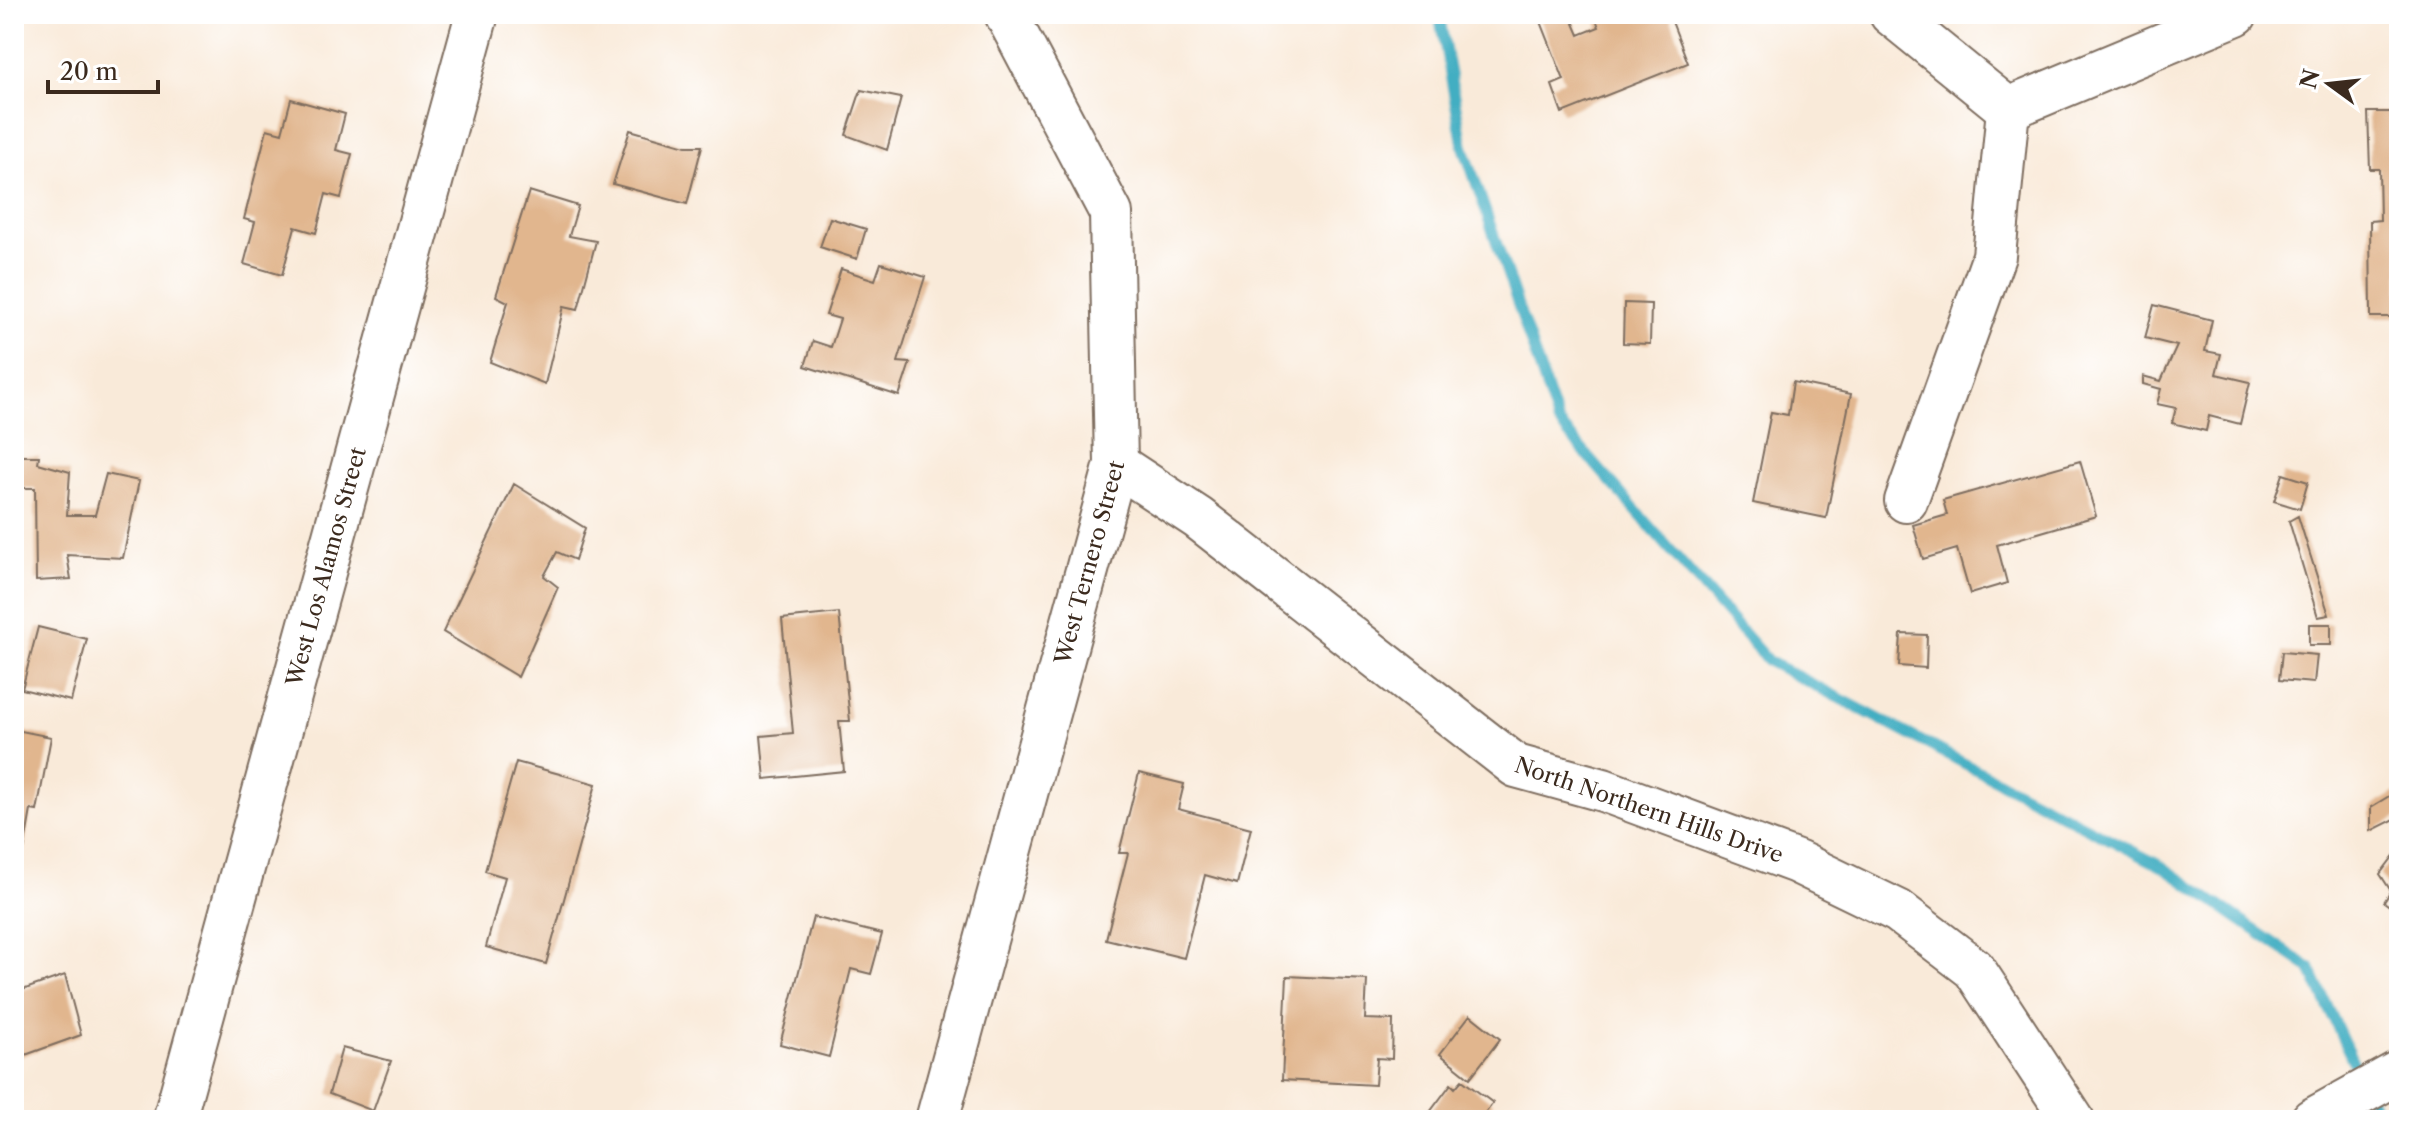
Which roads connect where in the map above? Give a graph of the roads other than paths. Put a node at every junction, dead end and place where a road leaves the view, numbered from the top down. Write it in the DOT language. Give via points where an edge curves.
graph roads {
  1 [pos="477,14"];
  2 [pos="1006,14"];
  3 [pos="1891,14"];
  4 [pos="2236,14"];
  5 [pos="2008,109"];
  6 [pos="1116,464"];
  7 [pos="1906,501"];
  8 [pos="2399,1072"];
  9 [pos="174,1120"];
  10 [pos="937,1120"];
  11 [pos="2073,1120"];
  12 [pos="2312,1120"];
  1 -- 9 [label="street, West Los Alamos Street"];
  2 -- 6 [label="street, West Ternero Street" via="1111,213"];
  3 -- 5 [label="street"];
  4 -- 5 [label="street"];
  5 -- 7 [label="street" via="1994,256"];
  6 -- 10 [label="street, West Ternero Street"];
  6 -- 11 [label="street, North Northern Hills Drive" via="1198,518 1516,766 1603,790 1797,862 1898,911 1974,969"];
  8 -- 12 [label="street"];
}
